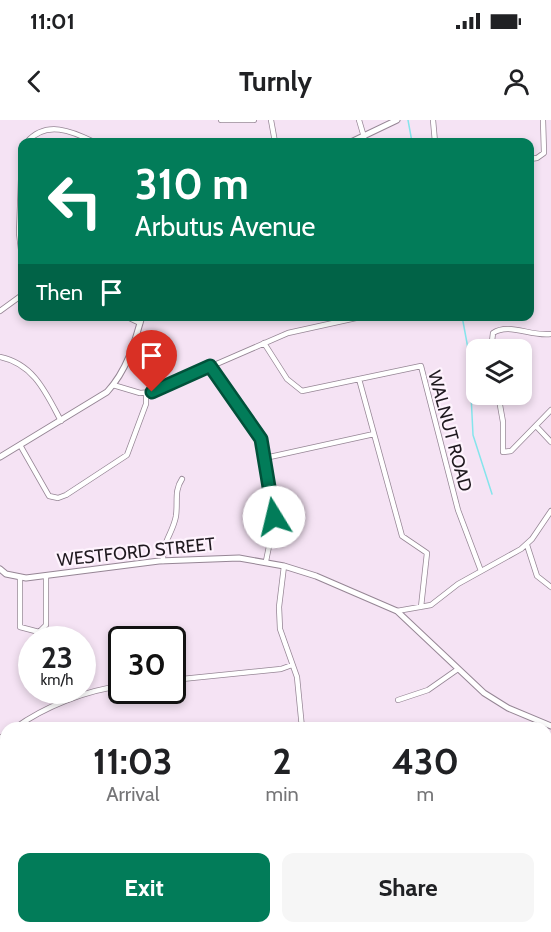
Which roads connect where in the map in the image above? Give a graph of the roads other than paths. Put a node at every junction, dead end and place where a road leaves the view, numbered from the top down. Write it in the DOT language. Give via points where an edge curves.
graph roads {
  1 [pos="221,120"];
  2 [pos="254,120"];
  3 [pos="271,120"];
  4 [pos="359,120"];
  5 [pos="397,120"];
  6 [pos="433,120"];
  7 [pos="543,120"];
  8 [pos="364,136"];
  9 [pos="31,138"];
  10 [pos="86,138"];
  11 [pos="274,138"];
  12 [pos="360,138"];
  13 [pos="435,138"];
  14 [pos="534,158"];
  15 [pos="18,298"];
  16 [pos="0,311"];
  17 [pos="141,321"];
  18 [pos="342,321"];
  19 [pos="551,334"];
  20 [pos="492,339"];
  21 [pos="264,343"];
  22 [pos="0,357"];
  23 [pos="210,366"];
  24 [pos="359,379"];
  25 [pos="113,385"];
  26 [pos="146,393"];
  27 [pos="500,405"];
  28 [pos="551,410"];
  29 [pos="61,421"];
  30 [pos="536,426"];
  31 [pos="374,434"];
  32 [pos="551,442"];
  33 [pos="20,445"];
  34 [pos="0,457"];
  35 [pos="265,458"];
  36 [pos="182,478"];
  37 [pos="551,511"];
  38 [pos="527,545"];
  39 [pos="163,561"];
  40 [pos="266,561"];
  41 [pos="284,566"];
  42 [pos="0,569"];
  43 [pos="481,571"];
  44 [pos="20,577"];
  45 [pos="46,577"];
  46 [pos="551,587"];
  47 [pos="421,608"];
  48 [pos="397,611"];
  49 [pos="292,665"];
  50 [pos="458,669"];
  51 [pos="186,679"];
  52 [pos="108,689"];
  53 [pos="398,700"];
  54 [pos="24,722"];
  55 [pos="301,722"];
  56 [pos="542,722"];
  1 -- 2 [label="street"];
  3 -- 11 [label="street"];
  4 -- 8 [label="street"];
  5 -- 8 [label="main road"];
  6 -- 13 [label="street"];
  7 -- 14 [label="street" via="544,153"];
  8 -- 12 [label="main road"];
  9 -- 10 [label="street" via="51,128 69,130"];
  15 -- 16 [label="street"];
  17 -- 25 [label="main road" via="128,361"];
  18 -- 21 [label="street" via="295,331"];
  19 -- 20 [label="street" via="538,336 505,327 493,333"];
  21 -- 23 [label="street"];
  21 -- 24 [label="street, WALNUT ROAD" via="298,390"];
  22 -- 29 [label="street" via="33,374"];
  23 -- 26 [label="street"];
  23 -- 35 [label="street" via="259,435"];
  24 -- 31 [label="street"];
  24 -- 43 [label="street, WALNUT ROAD" via="421,366 458,510"];
  25 -- 26 [label="street"];
  25 -- 29 [label="main road"];
  26 -- 33 [label="street" via="146,404 127,455 66,495 49,496"];
  27 -- 30 [label="street" via="503,452 511,451"];
  28 -- 30 [label="street"];
  29 -- 33 [label="main road"];
  30 -- 32 [label="street"];
  31 -- 35 [label="street"];
  31 -- 47 [label="street" via="402,536 427,553"];
  33 -- 34 [label="main road"];
  35 -- 40 [label="street" via="274,522"];
  36 -- 39 [label="street" via="176,487 176,515 162,549"];
  37 -- 38 [label="street"];
  38 -- 43 [label="street"];
  38 -- 46 [label="street" via="537,576"];
  39 -- 40 [label="main road, WESTFORD STREET"];
  39 -- 45 [label="main road, WESTFORD STREET"];
  40 -- 41 [label="main road, WESTFORD STREET"];
  41 -- 48 [label="main road, WESTFORD STREET"];
  41 -- 49 [label="street" via="279,617"];
  42 -- 44 [label="main road, WESTFORD STREET"];
  43 -- 47 [label="street"];
  44 -- 45 [label="main road, WESTFORD STREET"];
  44 -- 45 [label="street" via="20,627 39,632 46,625"];
  47 -- 48 [label="street"];
  48 -- 50 [label="main road, WESTFORD STREET"];
  49 -- 51 [label="street"];
  49 -- 55 [label="street"];
  50 -- 53 [label="street" via="434,687"];
  50 -- 56 [label="main road, WESTFORD STREET" via="499,703"];
  52 -- 54 [label="street" via="63,703"];
}
